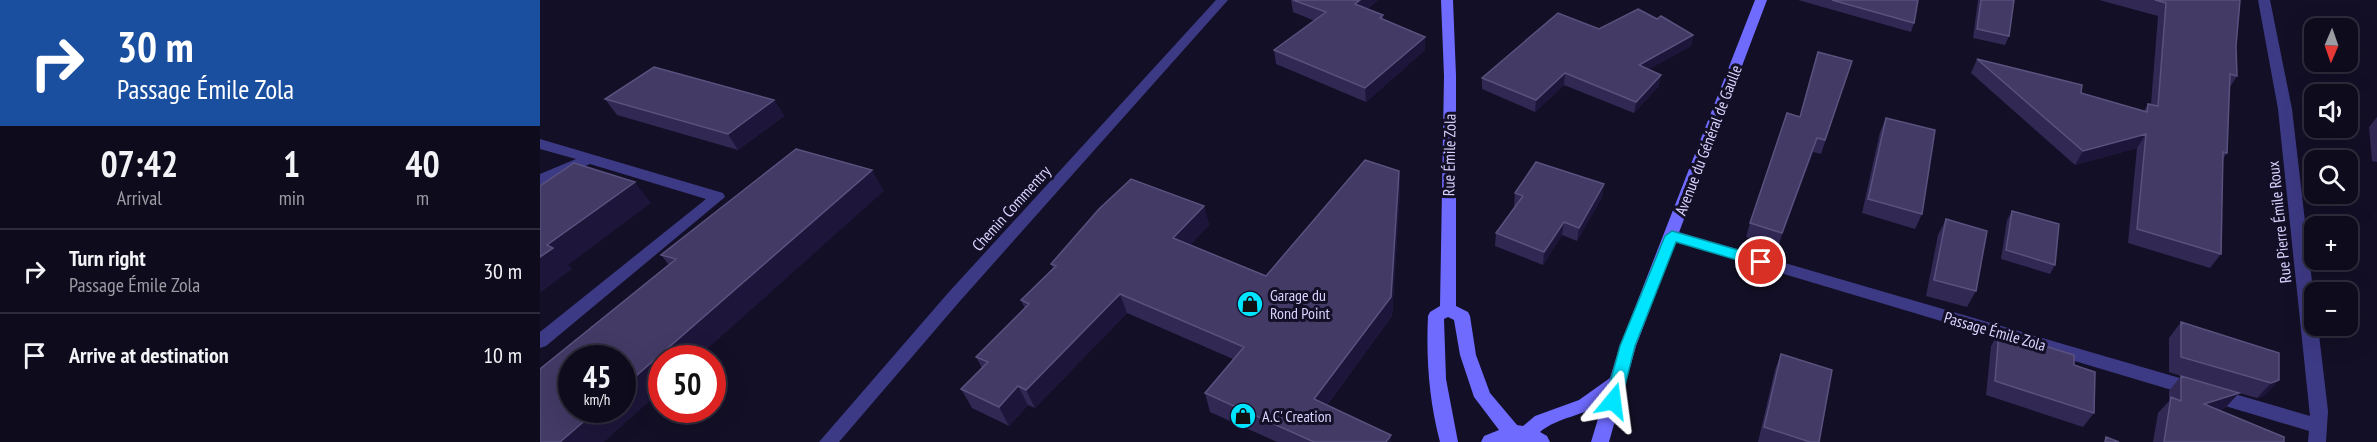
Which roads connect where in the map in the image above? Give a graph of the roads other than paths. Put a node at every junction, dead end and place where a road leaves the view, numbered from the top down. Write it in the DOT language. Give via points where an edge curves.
graph roads {
  1 [pos="1222,0"];
  2 [pos="1447,0"];
  3 [pos="1761,0"];
  4 [pos="2264,0"];
  5 [pos="540,144"];
  6 [pos="590,158"];
  7 [pos="540,180"];
  8 [pos="1672,236"];
  9 [pos="1448,309"];
  10 [pos="540,341"];
  11 [pos="1619,381"];
  12 [pos="2317,434"];
  13 [pos="1527,436"];
  14 [pos="828,442"];
  15 [pos="1449,442"];
  16 [pos="1490,442"];
  17 [pos="1600,442"];
  1 -- 14 [label="street, Chemin Commentry"];
  2 -- 9 [label="main road, Rue Émile Zola"];
  3 -- 8 [label="main road, Avenue du Général de Gaulle"];
  4 -- 12 [label="street, Rue Pierre Émile Roux" via="2285,108 2319,411"];
  5 -- 6 [label="street"];
  6 -- 7 [label="street"];
  6 -- 10 [label="street" via="718,197"];
  8 -- 11 [label="main road, Avenue du Général de Gaulle" via="1628,346"];
  8 -- 12 [label="street, Passage Émile Zola"];
  9 -- 13 [label="main road" via="1462,316 1467,355 1483,397"];
  9 -- 15 [label="main road, Rue Émile Zola" via="1436,316 1434,363 1440,412"];
  11 -- 13 [label="main road" via="1585,405 1542,421"];
  11 -- 17 [label="main road, Avenue du Général de Gaulle"];
  13 -- 16 [label="main road"];
}
